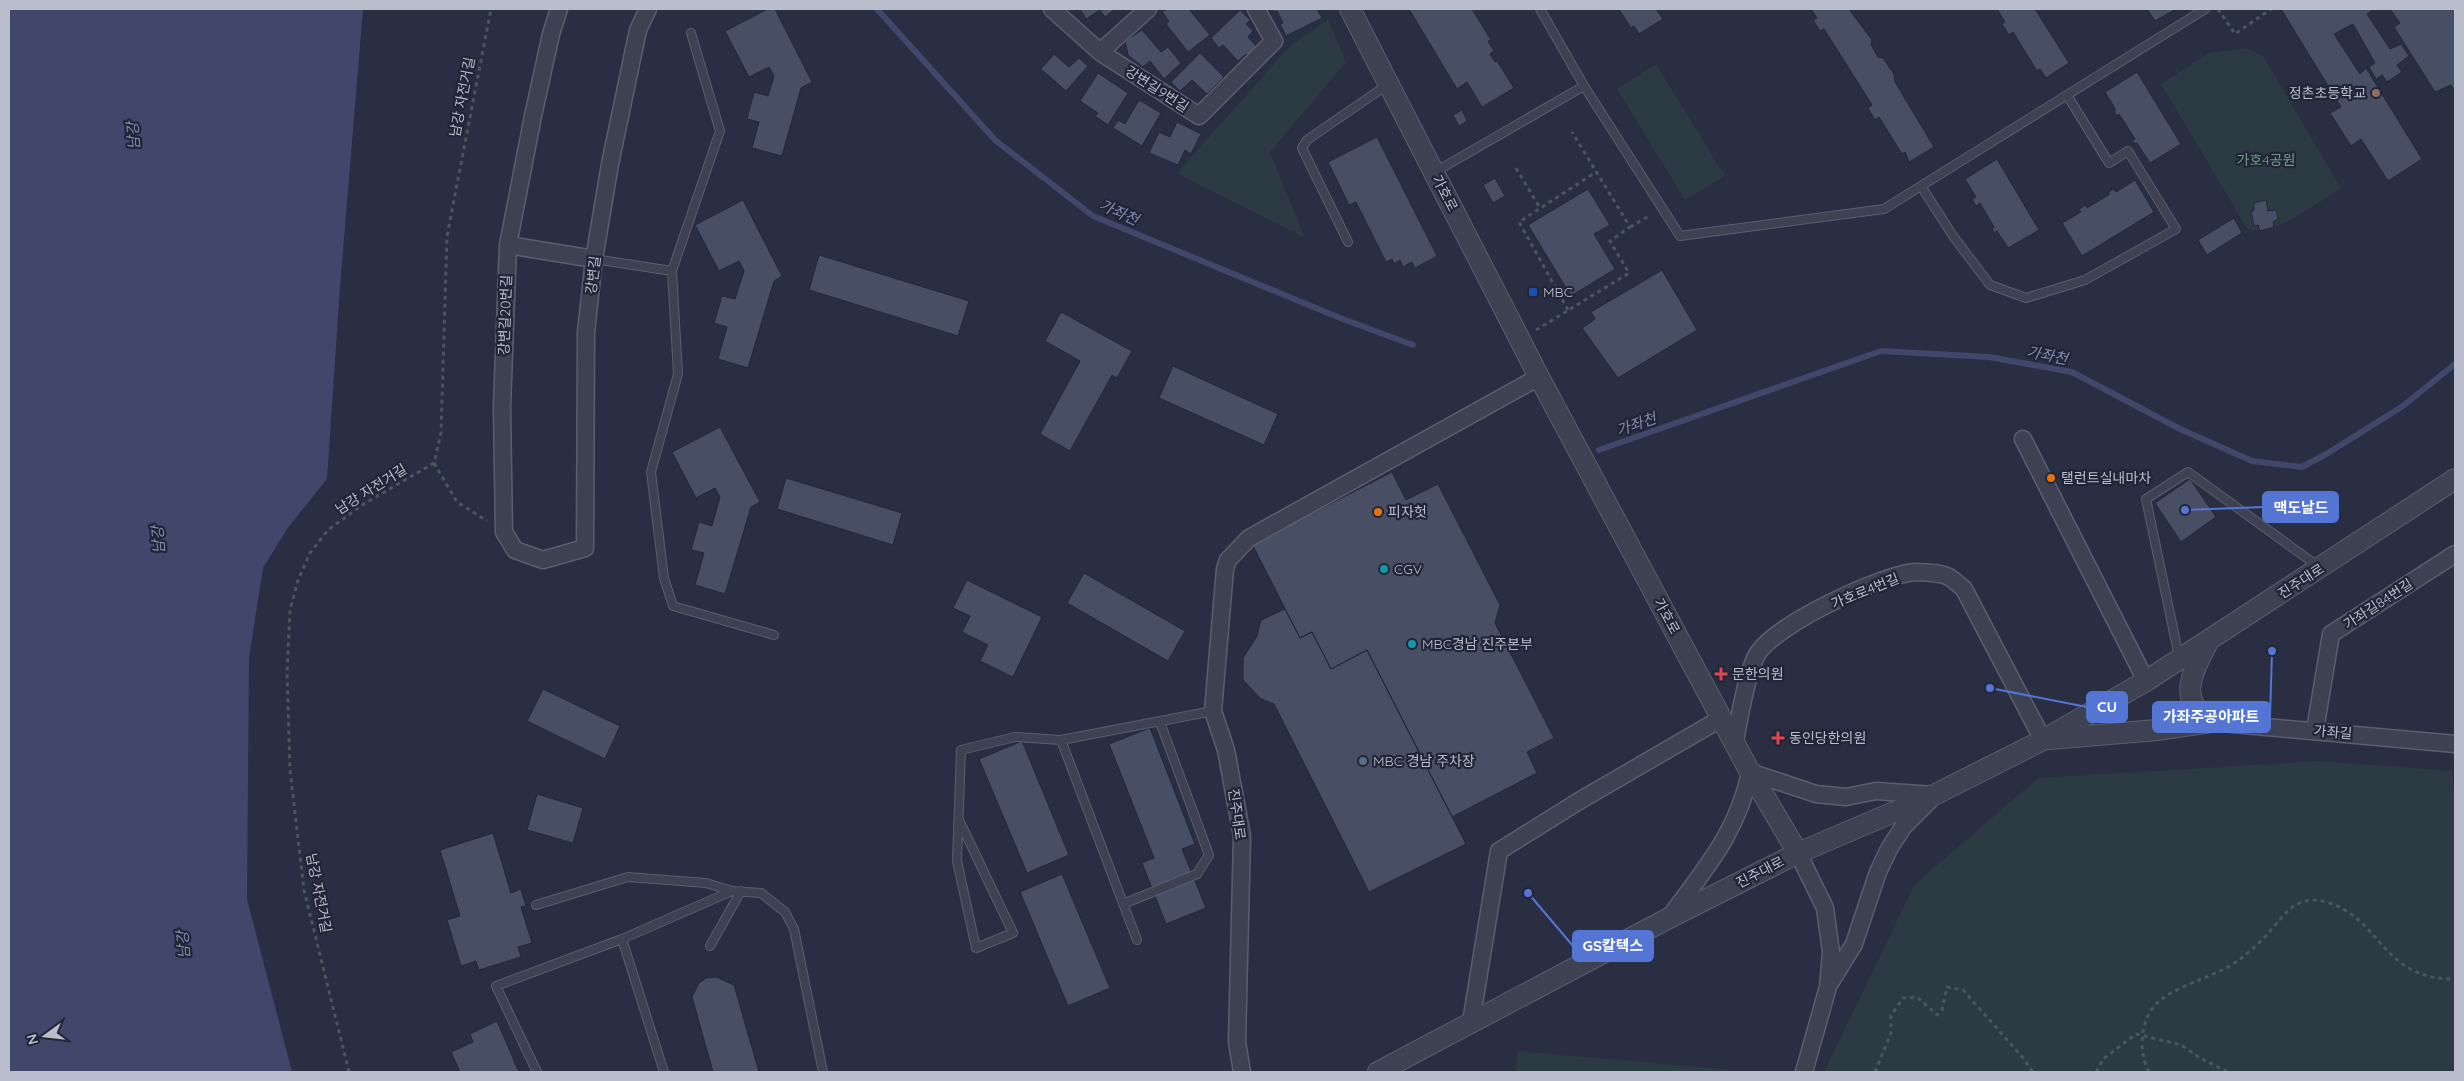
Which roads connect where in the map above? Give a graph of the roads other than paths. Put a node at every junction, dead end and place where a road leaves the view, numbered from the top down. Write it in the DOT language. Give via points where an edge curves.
graph roads {
  1 [pos="559,9"];
  2 [pos="648,9"];
  3 [pos="1052,9"];
  4 [pos="1148,9"];
  5 [pos="1256,9"];
  6 [pos="1350,9"];
  7 [pos="1540,9"];
  8 [pos="2205,9"];
  9 [pos="691,33"];
  10 [pos="1100,52"];
  11 [pos="1389,84"];
  12 [pos="1584,86"];
  13 [pos="2068,95"];
  14 [pos="1434,172"];
  15 [pos="1921,186"];
  16 [pos="1348,242"];
  17 [pos="508,245"];
  18 [pos="594,259"];
  19 [pos="672,271"];
  20 [pos="1539,377"];
  21 [pos="2023,440"];
  22 [pos="2455,479"];
  23 [pos="585,548"];
  24 [pos="2455,554"];
  25 [pos="2320,568"];
  26 [pos="774,635"];
  27 [pos="2208,640"];
  28 [pos="2180,659"];
  29 [pos="2146,681"];
  30 [pos="1213,711"];
  31 [pos="1722,718"];
  32 [pos="1160,722"];
  33 [pos="2211,722"];
  34 [pos="2315,730"];
  35 [pos="1061,740"];
  36 [pos="2043,740"];
  37 [pos="1735,741"];
  38 [pos="2455,744"];
  39 [pos="1750,772"];
  40 [pos="1934,795"];
  41 [pos="959,820"];
  42 [pos="1798,853"];
  43 [pos="732,891"];
  44 [pos="741,892"];
  45 [pos="536,904"];
  46 [pos="1124,904"];
  47 [pos="1669,918"];
  48 [pos="622,939"];
  49 [pos="1137,940"];
  50 [pos="710,946"];
  51 [pos="1828,987"];
  52 [pos="1471,1022"];
  53 [pos="1398,1067"];
  54 [pos="537,1072"];
  55 [pos="664,1072"];
  56 [pos="823,1072"];
  57 [pos="1242,1072"];
  58 [pos="1378,1072"];
  59 [pos="1804,1072"];
  1 -- 17 [label="street, 강변길20번길" via="533,116"];
  2 -- 18 [label="street, 강변길" via="638,30"];
  3 -- 10 [label="street, 강변길9번길"];
  4 -- 10 [label="street"];
  5 -- 10 [label="street, 강변길9번길" via="1274,40 1199,116"];
  6 -- 11 [label="street, 가호로"];
  7 -- 12 [label="lane"];
  8 -- 13 [label="lane"];
  9 -- 19 [label="lane" via="720,131"];
  11 -- 14 [label="street, 가호로"];
  11 -- 16 [label="lane" via="1307,140 1302,148"];
  12 -- 14 [label="lane"];
  12 -- 15 [label="lane" via="1680,236 1884,210"];
  13 -- 15 [label="lane"];
  13 -- 15 [label="lane" via="2109,163 2128,151 2176,229 2085,280 2026,298 1990,286"];
  14 -- 20 [label="street, 가호로"];
  17 -- 18 [label="street"];
  17 -- 23 [label="street, 강변길20번길" via="502,407 504,532 515,550 543,560"];
  18 -- 19 [label="lane"];
  18 -- 23 [label="street, 강변길" via="586,332"];
  19 -- 26 [label="lane" via="678,374 651,472 664,578 673,606"];
  20 -- 30 [label="street, 진주대로" via="1249,538 1228,560 1220,609"];
  20 -- 31 [label="street, 가호로"];
  21 -- 29 [label="street"];
  22 -- 25 [label="street, 진주대로"];
  24 -- 34 [label="street, 가좌길84번길" via="2331,634"];
  25 -- 27 [label="street, 진주대로"];
  25 -- 28 [label="lane" via="2188,472 2146,499"];
  27 -- 28 [label="street, 진주대로"];
  27 -- 33 [label="street" via="2194,670 2191,687 2194,705"];
  28 -- 29 [label="street, 진주대로"];
  29 -- 36 [label="street, 진주대로"];
  30 -- 32 [label="lane"];
  30 -- 57 [label="street, 진주대로" via="1226,750 1242,836 1237,1042"];
  31 -- 37 [label="street, 가호로"];
  31 -- 52 [label="street" via="1499,851"];
  32 -- 35 [label="lane"];
  32 -- 46 [label="lane" via="1209,855 1197,874"];
  33 -- 34 [label="street, 가좌길"];
  33 -- 36 [label="street"];
  34 -- 38 [label="street, 가좌길"];
  35 -- 41 [label="lane" via="1015,737 961,750"];
  35 -- 46 [label="lane"];
  36 -- 37 [label="street, 가호로4번길" via="1964,589 1948,576 1915,572 1845,596 1776,636 1758,653"];
  36 -- 40 [label="street, 진주대로"];
  37 -- 39 [label="street, 가호로"];
  39 -- 40 [label="street" via="1816,794 1846,797 1876,791"];
  39 -- 42 [label="street, 가호로"];
  39 -- 47 [label="street" via="1746,793 1720,850"];
  40 -- 42 [label="street, 진주대로"];
  40 -- 51 [label="street" via="1903,827 1889,849 1854,944"];
  41 -- 41 [label="lane" via="957,861 976,948 1013,933"];
  42 -- 47 [label="street, 진주대로"];
  42 -- 51 [label="street" via="1825,908 1830,952"];
  43 -- 44 [label="lane"];
  43 -- 45 [label="lane" via="706,883 628,877"];
  43 -- 48 [label="lane"];
  44 -- 50 [label="lane"];
  44 -- 56 [label="lane" via="761,893 785,912 794,929"];
  46 -- 49 [label="lane"];
  47 -- 52 [label="street, 진주대로"];
  48 -- 54 [label="lane" via="496,986"];
  48 -- 55 [label="lane"];
  51 -- 59 [label="street"];
  52 -- 53 [label="street, 진주대로"];
  53 -- 58 [label="street, 진주대로"];
}
